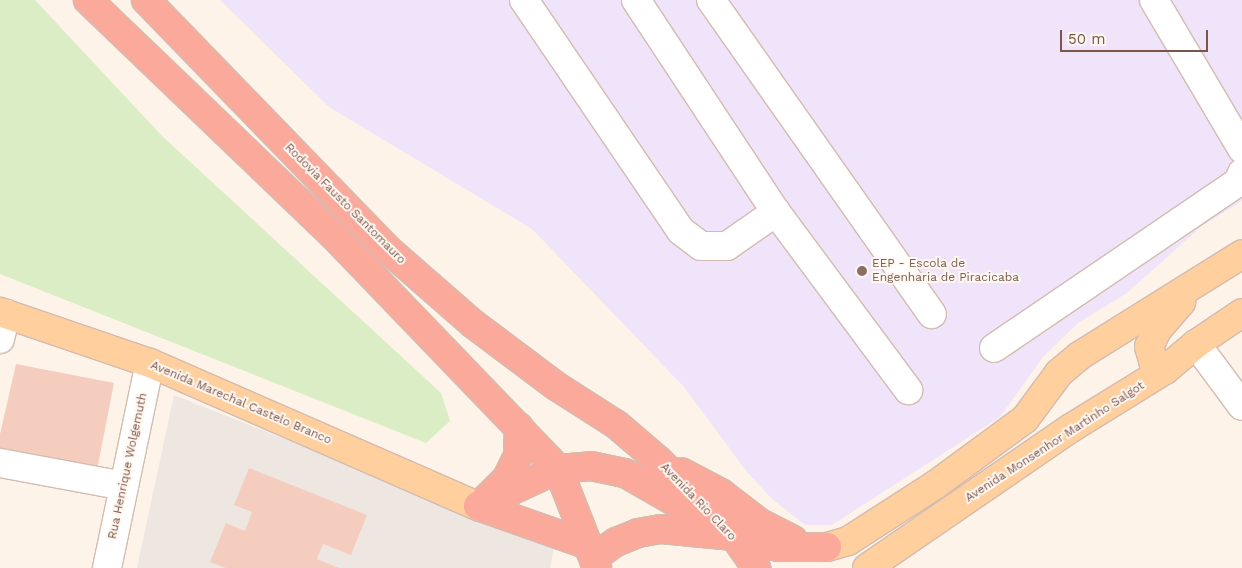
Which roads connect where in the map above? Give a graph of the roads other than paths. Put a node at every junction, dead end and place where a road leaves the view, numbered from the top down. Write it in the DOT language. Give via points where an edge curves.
graph roads {
  1 [pos="88,0"];
  2 [pos="146,0"];
  3 [pos="524,0"];
  4 [pos="636,0"];
  5 [pos="711,0"];
  6 [pos="1154,0"];
  7 [pos="1242,149"];
  8 [pos="1242,173"];
  9 [pos="776,212"];
  10 [pos="1242,254"];
  11 [pos="1195,286"];
  12 [pos="1242,313"];
  13 [pos="932,314"];
  14 [pos="2,322"];
  15 [pos="1196,344"];
  16 [pos="994,348"];
  17 [pos="150,363"];
  18 [pos="1165,370"];
  19 [pos="908,390"];
  20 [pos="1242,406"];
  21 [pos="519,427"];
  22 [pos="658,460"];
  23 [pos="0,463"];
  24 [pos="558,469"];
  25 [pos="124,486"];
  26 [pos="478,506"];
  27 [pos="734,536"];
  28 [pos="826,547"];
  29 [pos="594,557"];
  30 [pos="107,568"];
  31 [pos="756,568"];
  32 [pos="866,568"];
  1 -- 21 [label="highway" via="333,235"];
  2 -- 22 [label="highway, Rodovia Fausto Santomauro" via="385,247 472,323 556,386 617,425"];
  3 -- 9 [label="street" via="680,231 701,246 727,246"];
  4 -- 9 [label="street"];
  5 -- 13 [label="street"];
  6 -- 7 [label="street"];
  8 -- 16 [label="street" via="1238,182"];
  9 -- 19 [label="street"];
  10 -- 11 [label="main road"];
  11 -- 18 [label="main road" via="1156,330 1149,347 1154,364"];
  11 -- 28 [label="main road" via="1079,356 1059,373 1025,419 935,485 856,537"];
  12 -- 15 [label="main road, Avenida Monsenhor Martinho Salgot"];
  14 -- 17 [label="main road, Avenida Marechal Castelo Branco"];
  15 -- 18 [label="main road, Avenida Monsenhor Martinho Salgot"];
  15 -- 20 [label="street"];
  17 -- 25 [label="street, Rua Henrique Wolgemuth"];
  17 -- 26 [label="main road, Avenida Marechal Castelo Branco"];
  18 -- 32 [label="main road, Avenida Monsenhor Martinho Salgot" via="1071,428"];
  21 -- 24 [label="highway"];
  21 -- 26 [label="highway" via="518,455 507,478"];
  22 -- 27 [label="highway, Avenida Rio Claro"];
  22 -- 28 [label="highway" via="721,493 760,523 792,540"];
  23 -- 25 [label="street"];
  24 -- 26 [label="highway"];
  24 -- 27 [label="highway" via="591,466 625,473"];
  24 -- 29 [label="highway"];
  25 -- 30 [label="street, Rua Henrique Wolgemuth"];
  26 -- 29 [label="highway"];
  27 -- 28 [label="highway" via="778,547"];
  27 -- 29 [label="highway" via="661,529 638,533 616,542"];
  27 -- 31 [label="highway, Avenida Rio Claro"];
}
